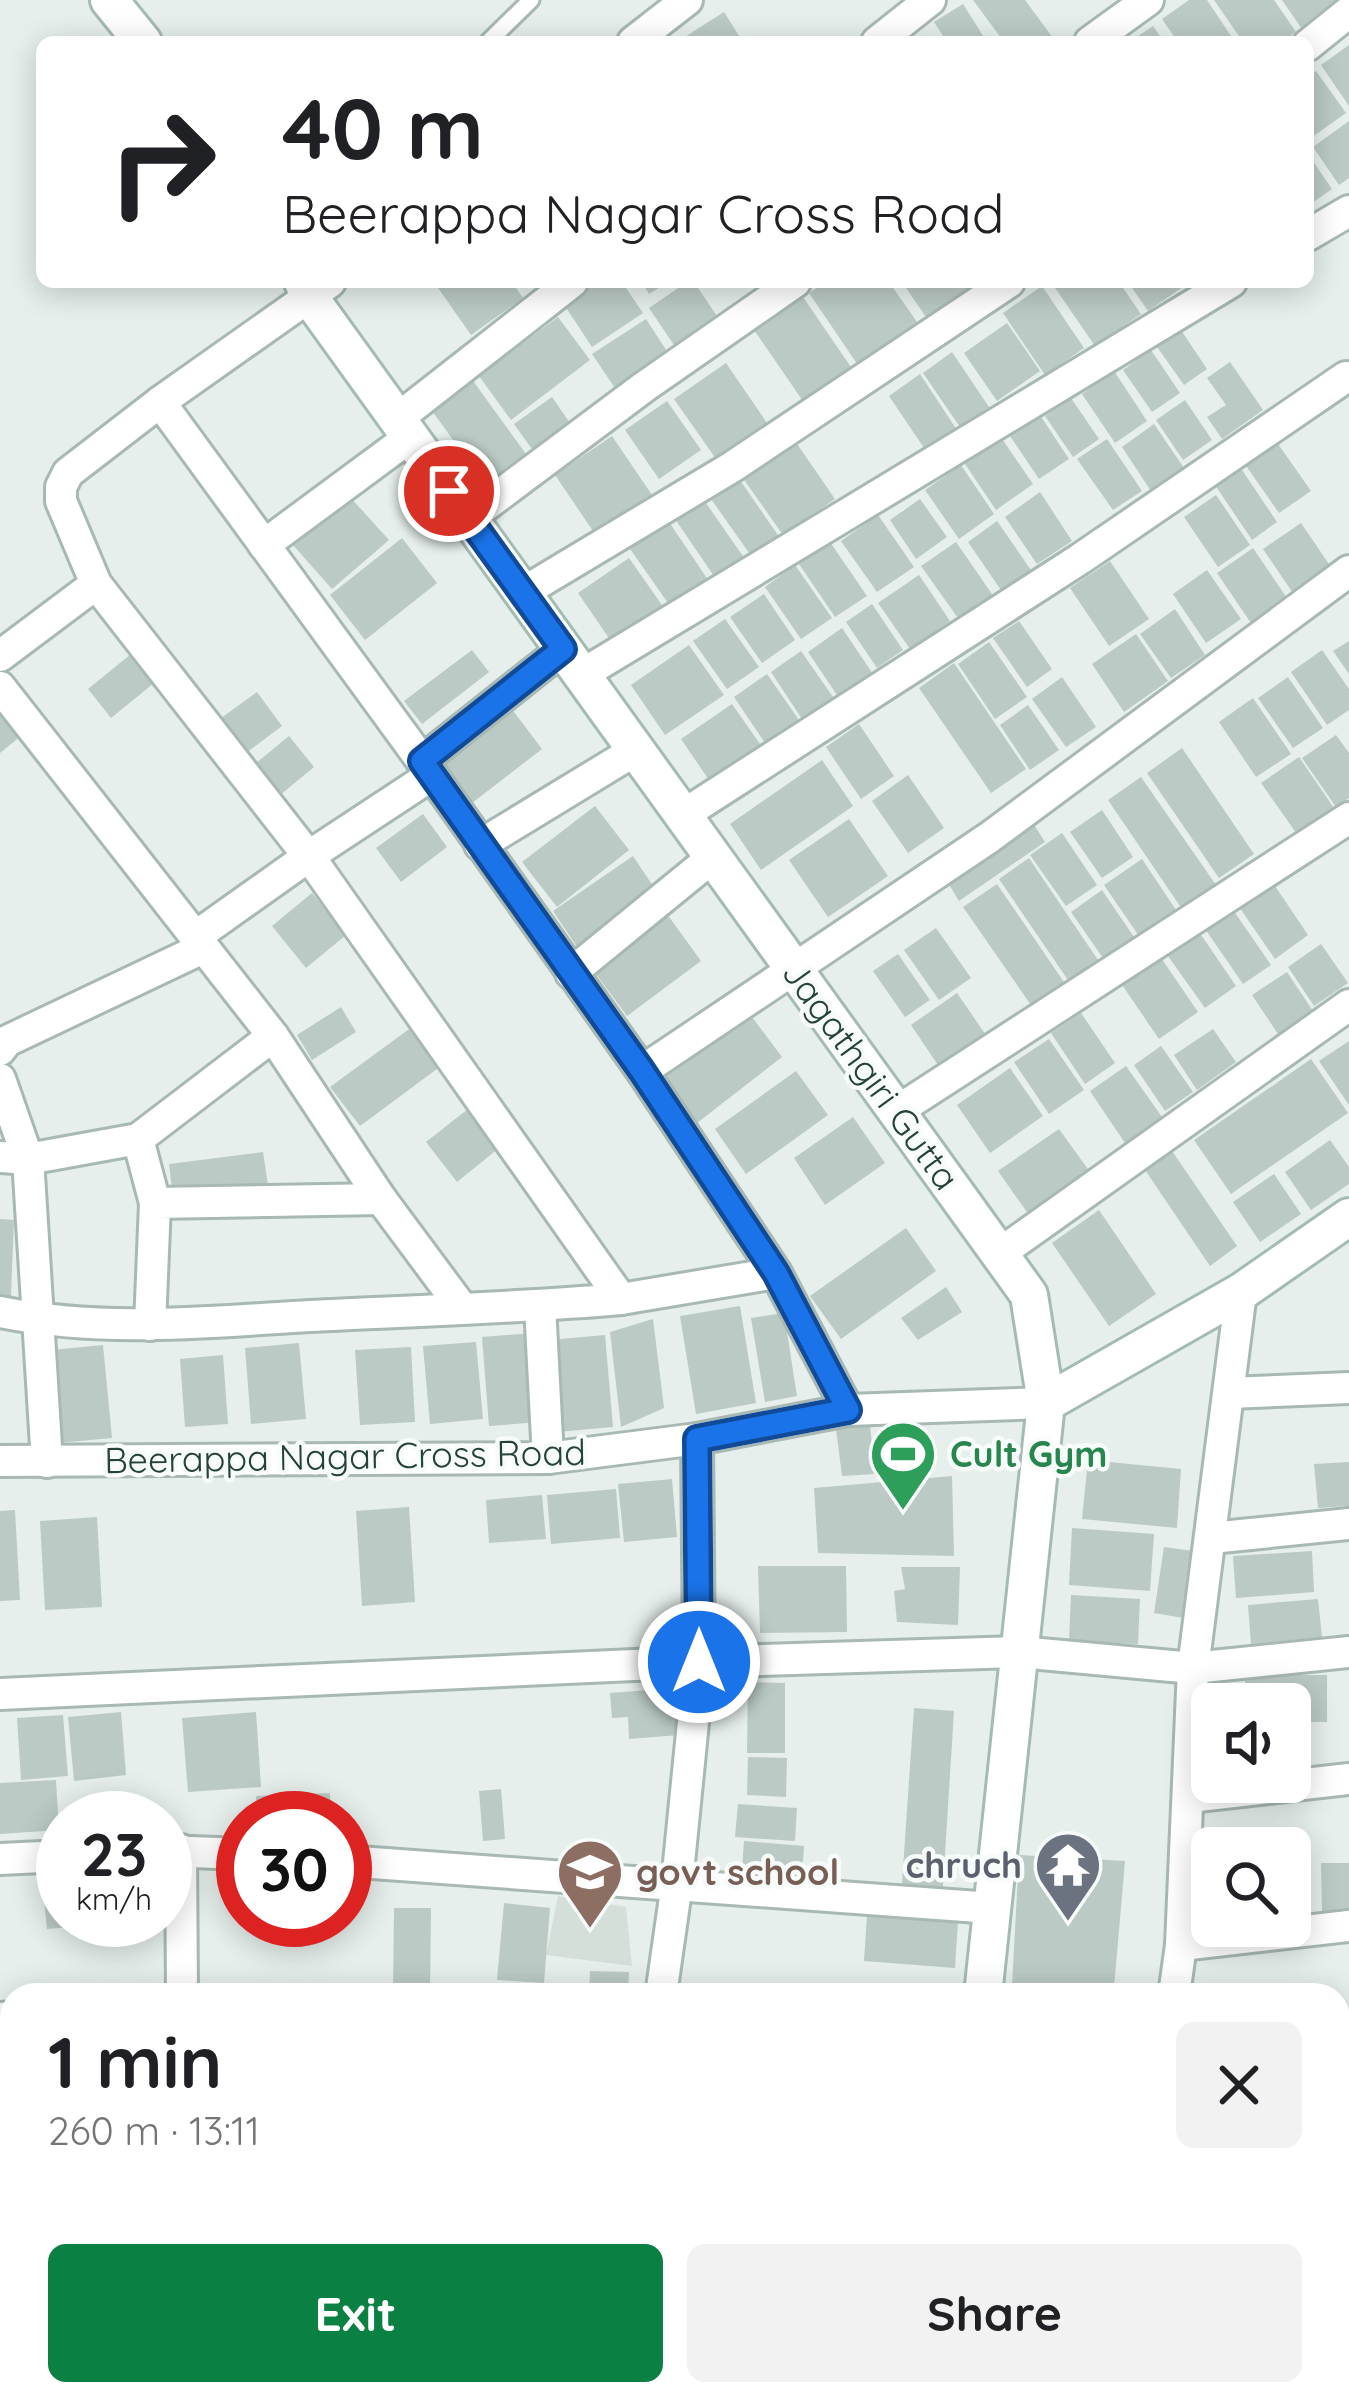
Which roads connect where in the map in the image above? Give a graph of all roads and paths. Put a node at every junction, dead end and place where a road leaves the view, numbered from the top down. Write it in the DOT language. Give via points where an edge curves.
graph roads {
  1 [pos="109,0"];
  2 [pos="531,0"];
  3 [pos="687,0"];
  4 [pos="930,0"];
  5 [pos="1148,0"];
  6 [pos="1349,12"];
  7 [pos="138,36"];
  8 [pos="494,36"];
  9 [pos="642,36"];
  10 [pos="885,36"];
  11 [pos="1098,36"];
  12 [pos="1314,40"];
  13 [pos="1349,211"];
  14 [pos="1314,232"];
  15 [pos="313,288"];
  16 [pos="315,288"];
  17 [pos="565,288"];
  18 [pos="785,288"];
  19 [pos="1000,288"];
  20 [pos="1221,288"];
  21 [pos="1348,372"];
  22 [pos="160,402"];
  23 [pos="404,428"];
  24 [pos="469,518"];
  25 [pos="264,545"];
  26 [pos="1349,571"];
  27 [pos="96,584"];
  28 [pos="522,592"];
  29 [pos="0,656"];
  30 [pos="572,662"];
  31 [pos="0,687"];
  32 [pos="636,750"];
  33 [pos="427,768"];
  34 [pos="683,815"];
  35 [pos="1349,818"];
  36 [pos="480,845"];
  37 [pos="309,856"];
  38 [pos="713,856"];
  39 [pos="199,942"];
  40 [pos="795,970"];
  41 [pos="571,973"];
  42 [pos="1349,1004"];
  43 [pos="273,1036"];
  44 [pos="0,1050"];
  45 [pos="642,1071"];
  46 [pos="0,1079"];
  47 [pos="897,1112"];
  48 [pos="138,1138"];
  49 [pos="14,1158"];
  50 [pos="381,1199"];
  51 [pos="155,1203"];
  52 [pos="1349,1216"];
  53 [pos="999,1254"];
  54 [pos="776,1273"];
  55 [pos="1241,1292"];
  56 [pos="621,1299"];
  57 [pos="539,1306"];
  58 [pos="462,1308"];
  59 [pos="0,1312"];
  60 [pos="36,1320"];
  61 [pos="150,1324"];
  62 [pos="1349,1388"];
  63 [pos="1229,1394"];
  64 [pos="1046,1403"];
  65 [pos="848,1410"];
  66 [pos="697,1439"];
  67 [pos="548,1457"];
  68 [pos="0,1461"];
  69 [pos="47,1462"];
  70 [pos="1349,1524"];
  71 [pos="1211,1538"];
  72 [pos="1019,1652"];
  73 [pos="1349,1652"];
  74 [pos="699,1662"];
  75 [pos="1193,1668"];
  76 [pos="0,1694"];
  77 [pos="1349,1779"];
  78 [pos="1189,1797"];
  79 [pos="36,1857"];
  80 [pos="0,1859"];
  81 [pos="372,1863"];
  82 [pos="677,1883"];
  83 [pos="992,1907"];
  84 [pos="1349,1926"];
  85 [pos="1181,1945"];
  86 [pos="179,1947"];
  87 [pos="181,1983"];
  88 [pos="664,1983"];
  89 [pos="983,1983"];
  90 [pos="1176,1983"];
  1 -- 7 [label="street"];
  2 -- 8 [label="lane"];
  3 -- 9 [label="street"];
  4 -- 10 [label="street"];
  5 -- 11 [label="street"];
  6 -- 12 [label="street"];
  13 -- 14 [label="street"];
  15 -- 22 [label="street"];
  16 -- 23 [label="street, Jagathgiri Gutta"];
  17 -- 23 [label="street"];
  18 -- 24 [label="street"];
  19 -- 28 [label="street" via="732,467"];
  20 -- 30 [label="street"];
  21 -- 34 [label="street" via="1081,559"];
  22 -- 25 [label="street"];
  22 -- 27 [label="street" via="68,473 61,487"];
  23 -- 24 [label="street, Jagathgiri Gutta"];
  23 -- 25 [label="street"];
  24 -- 28 [label="street, Jagathgiri Gutta"];
  25 -- 33 [label="street"];
  26 -- 40 [label="street" via="990,837"];
  27 -- 29 [label="street"];
  27 -- 37 [label="street"];
  28 -- 30 [label="street, Jagathgiri Gutta"];
  30 -- 32 [label="street, Jagathgiri Gutta"];
  30 -- 33 [label="street"];
  31 -- 39 [label="street"];
  32 -- 34 [label="street, Jagathgiri Gutta"];
  32 -- 36 [label="street"];
  33 -- 36 [label="street"];
  33 -- 37 [label="street"];
  34 -- 38 [label="street, Jagathgiri Gutta"];
  35 -- 47 [label="street"];
  36 -- 41 [label="street"];
  37 -- 39 [label="street"];
  37 -- 56 [label="street"];
  38 -- 40 [label="street, Jagathgiri Gutta"];
  38 -- 41 [label="street"];
  39 -- 43 [label="street"];
  39 -- 44 [label="street"];
  40 -- 45 [label="street"];
  40 -- 47 [label="street, Jagathgiri Gutta"];
  41 -- 45 [label="street"];
  42 -- 53 [label="street"];
  43 -- 48 [label="street"];
  43 -- 50 [label="street"];
  45 -- 54 [label="street"];
  46 -- 49 [label="street"];
  47 -- 53 [label="street, Jagathgiri Gutta"];
  48 -- 49 [label="street"];
  48 -- 51 [label="street"];
  49 -- 60 [label="street"];
  50 -- 51 [label="street"];
  50 -- 58 [label="street"];
  51 -- 61 [label="street"];
  52 -- 55 [label="street"];
  53 -- 64 [label="street, Jagathgiri Gutta" via="1029,1294"];
  54 -- 56 [label="street"];
  54 -- 65 [label="street"];
  55 -- 63 [label="street"];
  55 -- 64 [label="street"];
  56 -- 57 [label="street"];
  57 -- 58 [label="street"];
  57 -- 67 [label="street"];
  58 -- 61 [label="street"];
  59 -- 60 [label="street"];
  60 -- 61 [label="street"];
  60 -- 69 [label="street"];
  62 -- 63 [label="street"];
  63 -- 71 [label="street"];
  64 -- 65 [label="street, Beerappa Nagar Cross Road"];
  64 -- 72 [label="street, Jagathgiri Gutta"];
  65 -- 66 [label="street, Beerappa Nagar Cross Road"];
  66 -- 67 [label="street, Beerappa Nagar Cross Road"];
  66 -- 74 [label="street"];
  67 -- 69 [label="street, Beerappa Nagar Cross Road"];
  68 -- 69 [label="street, Beerappa Nagar Cross Road"];
  70 -- 71 [label="street"];
  71 -- 75 [label="street"];
  72 -- 74 [label="street"];
  72 -- 75 [label="street"];
  72 -- 83 [label="street, Jagathgiri Gutta"];
  73 -- 75 [label="street"];
  74 -- 76 [label="street"];
  74 -- 82 [label="street"];
  75 -- 78 [label="street"];
  77 -- 78 [label="street"];
  78 -- 85 [label="street"];
  79 -- 80 [label="street"];
  81 -- 82 [label="street"];
  82 -- 83 [label="street"];
  82 -- 88 [label="street"];
  83 -- 89 [label="street, Jagathgiri Gutta"];
  84 -- 85 [label="street"];
  85 -- 90 [label="street"];
  86 -- 87 [label="street"];
}
